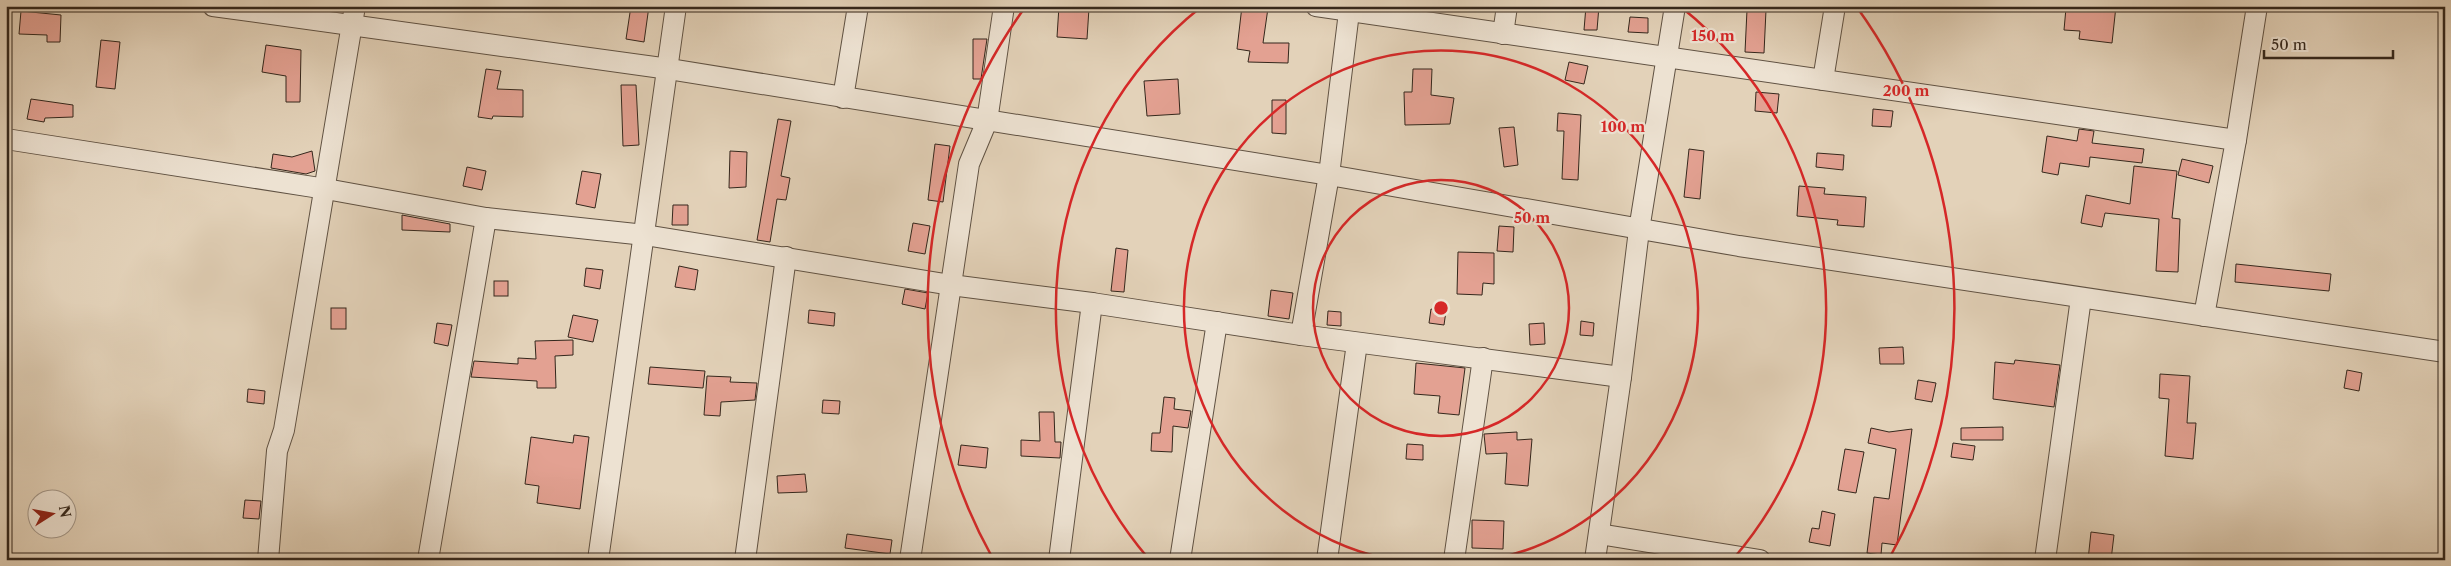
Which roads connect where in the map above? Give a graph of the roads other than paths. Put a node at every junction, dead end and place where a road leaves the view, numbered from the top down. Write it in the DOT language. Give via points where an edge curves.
graph roads {
  1 [pos="214,6"];
  2 [pos="676,6"];
  3 [pos="858,6"];
  4 [pos="1004,6"];
  5 [pos="1316,6"];
  6 [pos="1507,6"];
  7 [pos="1675,6"];
  8 [pos="1835,6"];
  9 [pos="2257,6"];
  10 [pos="1349,12"];
  11 [pos="353,16"];
  12 [pos="1503,34"];
  13 [pos="1667,58"];
  14 [pos="669,69"];
  15 [pos="1823,80"];
  16 [pos="843,98"];
  17 [pos="987,121"];
  18 [pos="6,139"];
  19 [pos="2236,140"];
  20 [pos="1328,174"];
  21 [pos="326,189"];
  22 [pos="486,218"];
  23 [pos="1640,230"];
  24 [pos="644,235"];
  25 [pos="786,257"];
  26 [pos="951,285"];
  27 [pos="2081,298"];
  28 [pos="1092,303"];
  29 [pos="2204,316"];
  30 [pos="1217,322"];
  31 [pos="1301,335"];
  32 [pos="1357,342"];
  33 [pos="2445,352"];
  34 [pos="1483,358"];
  35 [pos="1622,377"];
  36 [pos="1600,534"];
  37 [pos="268,560"];
  38 [pos="428,560"];
  39 [pos="598,560"];
  40 [pos="745,560"];
  41 [pos="910,560"];
  42 [pos="1058,560"];
  43 [pos="1180,560"];
  44 [pos="1327,560"];
  45 [pos="1454,560"];
  46 [pos="1595,560"];
  47 [pos="1760,560"];
  48 [pos="2045,560"];
  1 -- 11 [label="street"];
  2 -- 14 [label="street"];
  3 -- 16 [label="street"];
  4 -- 17 [label="street"];
  5 -- 10 [label="street"];
  6 -- 12 [label="street"];
  7 -- 13 [label="street"];
  8 -- 15 [label="street"];
  9 -- 19 [label="street"];
  10 -- 12 [label="street"];
  10 -- 20 [label="street"];
  11 -- 14 [label="street"];
  11 -- 21 [label="street"];
  12 -- 13 [label="street"];
  13 -- 15 [label="street"];
  13 -- 23 [label="street"];
  14 -- 16 [label="street"];
  14 -- 24 [label="street"];
  15 -- 19 [label="street"];
  16 -- 17 [label="street"];
  17 -- 20 [label="street"];
  17 -- 26 [label="street" via="969,164"];
  18 -- 21 [label="street"];
  19 -- 29 [label="street"];
  20 -- 23 [label="street"];
  20 -- 31 [label="street"];
  21 -- 22 [label="street"];
  21 -- 37 [label="street" via="284,430 277,451"];
  22 -- 24 [label="street"];
  22 -- 38 [label="street"];
  23 -- 27 [label="street"];
  23 -- 35 [label="street"];
  24 -- 25 [label="street"];
  24 -- 39 [label="street"];
  25 -- 26 [label="street"];
  25 -- 40 [label="street"];
  26 -- 28 [label="street"];
  26 -- 41 [label="street"];
  27 -- 29 [label="street"];
  27 -- 48 [label="street"];
  28 -- 30 [label="street"];
  28 -- 42 [label="street"];
  29 -- 33 [label="street"];
  30 -- 31 [label="street"];
  30 -- 43 [label="street"];
  31 -- 32 [label="street"];
  32 -- 34 [label="street"];
  32 -- 44 [label="street"];
  34 -- 35 [label="street"];
  34 -- 45 [label="street"];
  35 -- 36 [label="street"];
  36 -- 46 [label="street"];
  36 -- 47 [label="street"];
}
